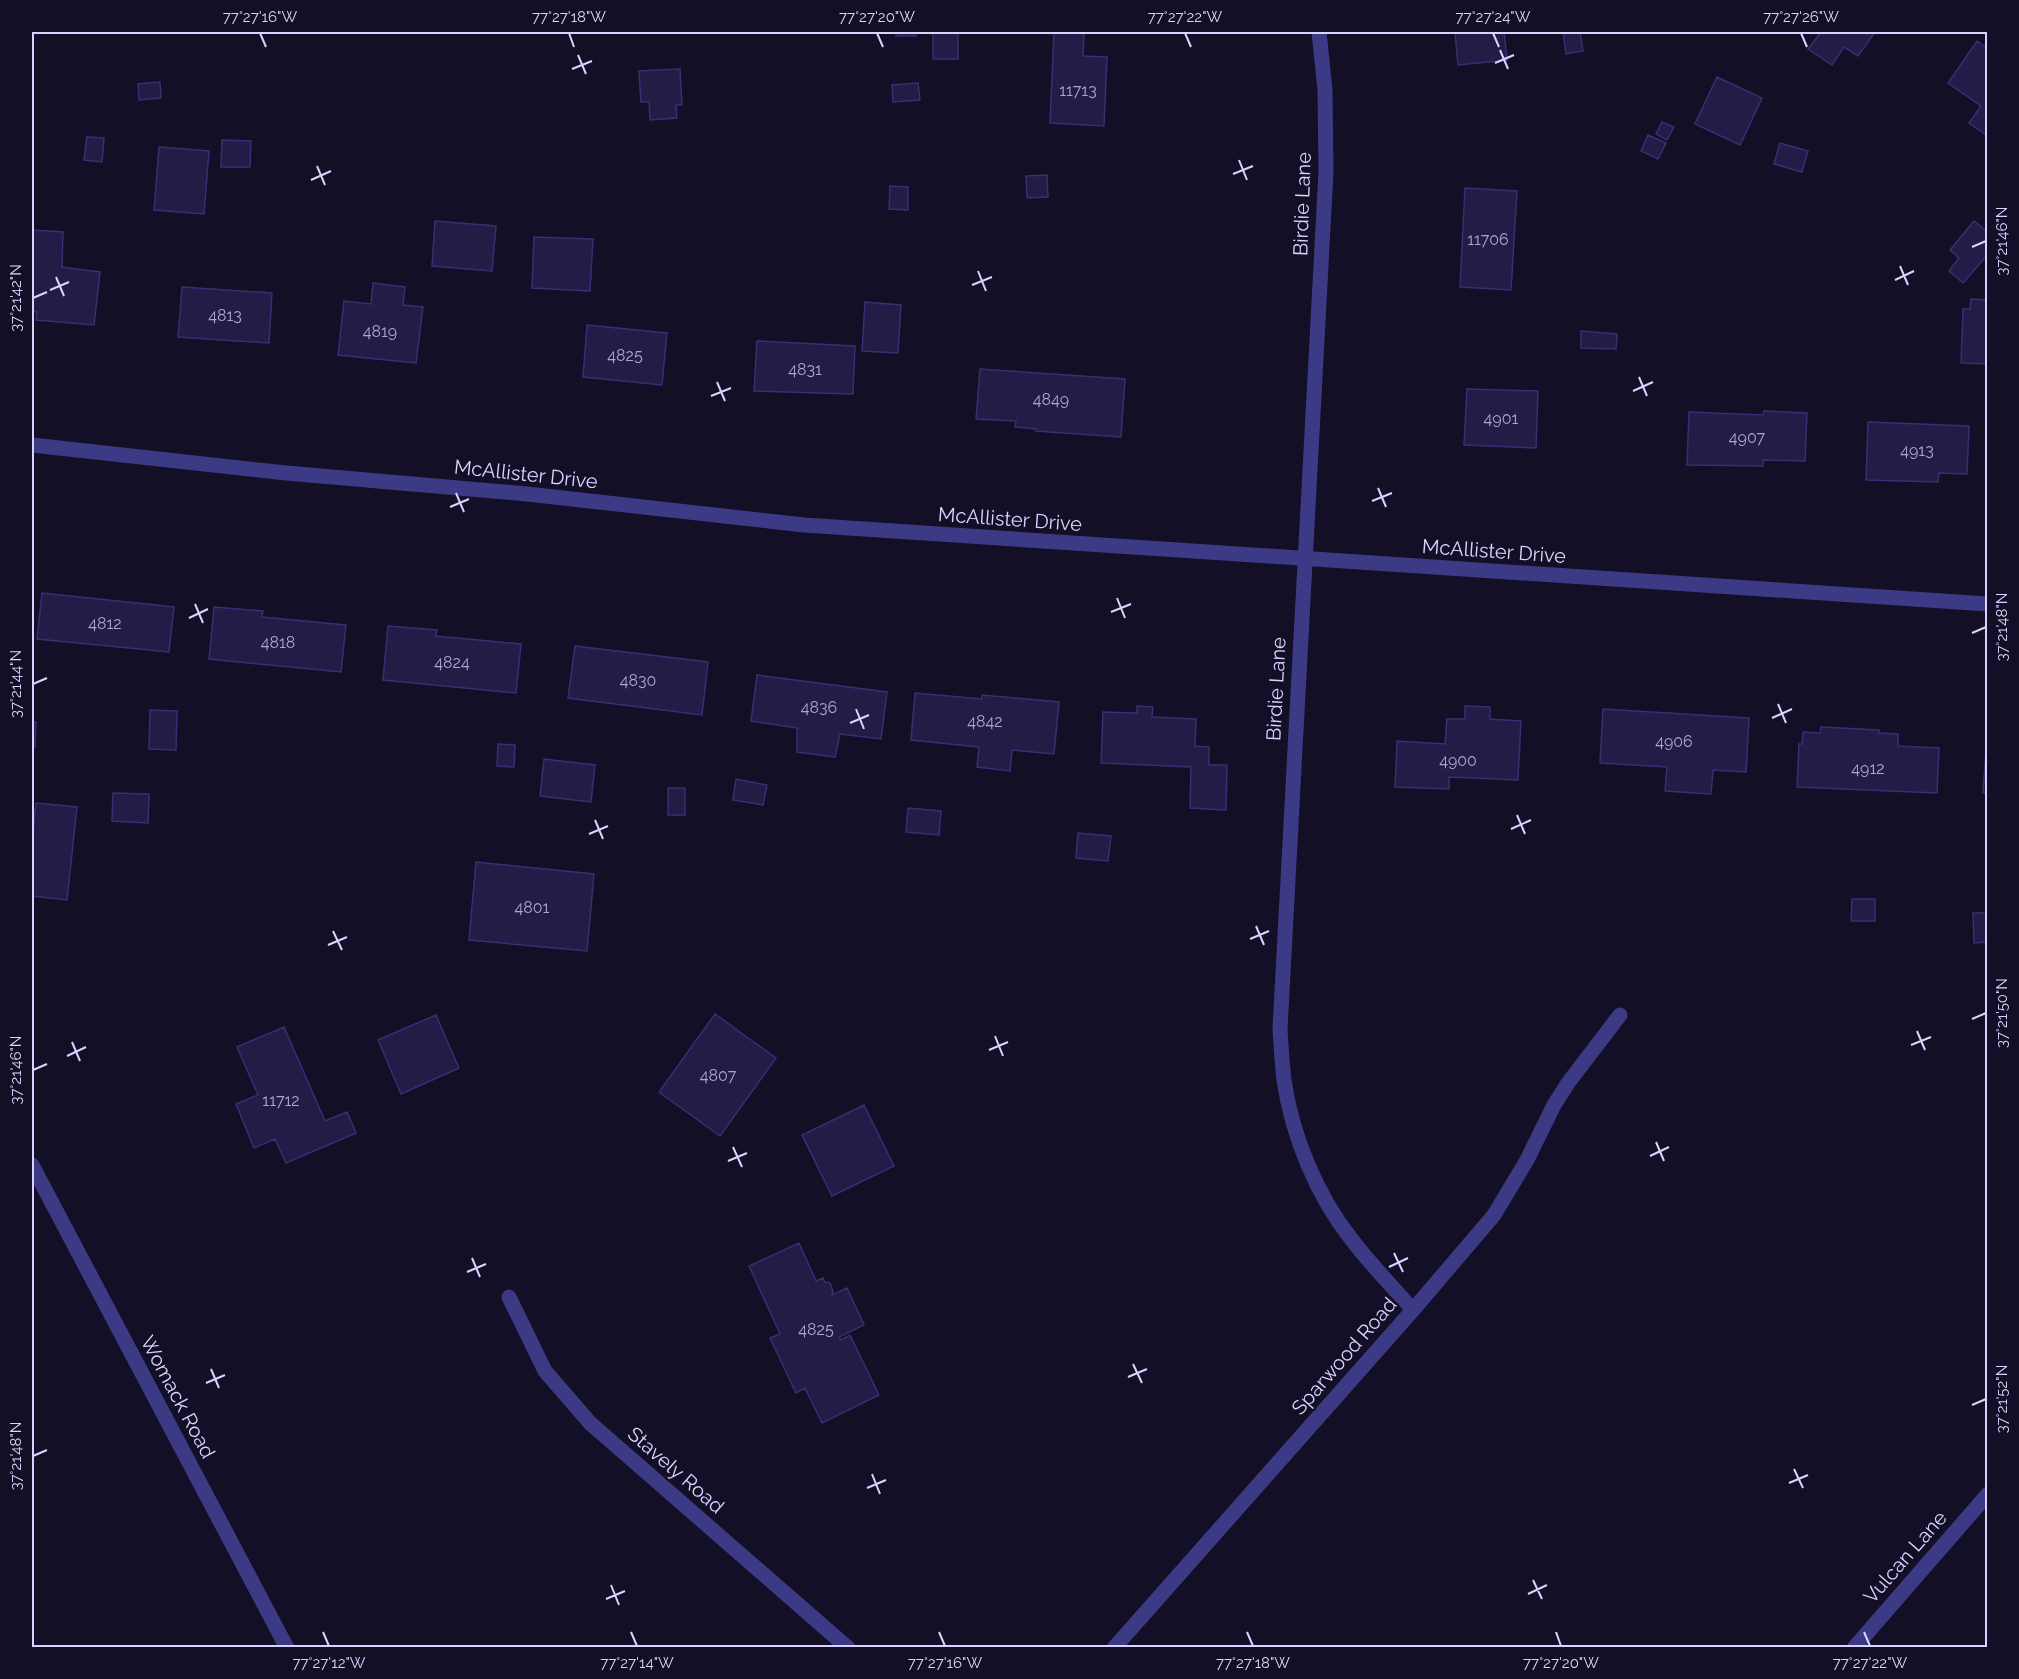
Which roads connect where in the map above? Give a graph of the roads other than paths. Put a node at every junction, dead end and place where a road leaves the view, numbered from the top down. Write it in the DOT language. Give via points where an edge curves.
graph roads {
  1 [pos="1319,32"];
  2 [pos="32,445"];
  3 [pos="1304,560"];
  4 [pos="1988,604"];
  5 [pos="1620,1015"];
  6 [pos="32,1166"];
  7 [pos="509,1298"];
  8 [pos="1413,1310"];
  9 [pos="1988,1494"];
  10 [pos="287,1647"];
  11 [pos="848,1647"];
  12 [pos="1114,1647"];
  13 [pos="1854,1647"];
  1 -- 3 [label="street, Birdie Lane" via="1326,172"];
  2 -- 3 [label="street, McAllister Drive" via="804,525"];
  3 -- 4 [label="street, McAllister Drive"];
  3 -- 8 [label="street, Birdie Lane" via="1280,1029 1284,1081 1295,1127 1329,1207 1352,1240"];
  5 -- 8 [label="street, Sparwood Road" via="1568,1083 1494,1215"];
  6 -- 10 [label="street, Womack Road"];
  7 -- 11 [label="street, Stavely Road" via="545,1371 590,1423"];
  8 -- 12 [label="street, Sparwood Road"];
  9 -- 13 [label="street, Vulcan Lane"];
}
